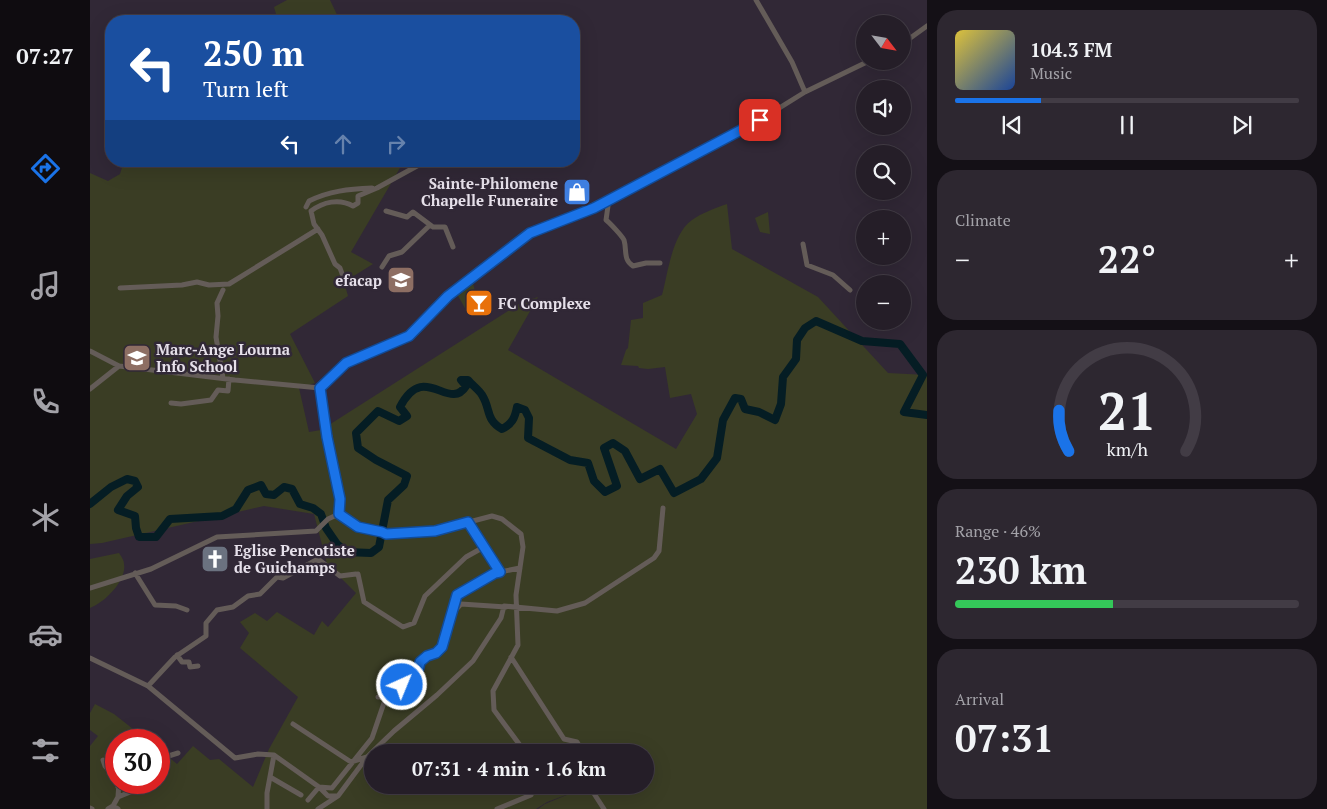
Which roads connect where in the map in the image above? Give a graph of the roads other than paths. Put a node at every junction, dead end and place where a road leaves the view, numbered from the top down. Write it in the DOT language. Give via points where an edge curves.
graph roads {
  1 [pos="756,0"];
  2 [pos="927,26"];
  3 [pos="911,38"];
  4 [pos="856,67"];
  5 [pos="805,92"];
  6 [pos="415,167"];
  7 [pos="377,188"];
  8 [pos="605,202"];
  9 [pos="306,207"];
  10 [pos="386,211"];
  11 [pos="430,225"];
  12 [pos="318,230"];
  13 [pos="803,244"];
  14 [pos="453,247"];
  15 [pos="660,263"];
  16 [pos="382,267"];
  17 [pos="349,282"];
  18 [pos="120,288"];
  19 [pos="223,290"];
  20 [pos="850,290"];
  21 [pos="90,351"];
  22 [pos="119,366"];
  23 [pos="226,379"];
  24 [pos="320,388"];
  25 [pos="90,389"];
  26 [pos="171,403"];
  27 [pos="663,508"];
  28 [pos="339,514"];
  29 [pos="468,522"];
  30 [pos="484,546"];
  31 [pos="520,568"];
  32 [pos="500,572"];
  33 [pos="135,574"];
  34 [pos="90,588"];
  35 [pos="506,606"];
  36 [pos="518,607"];
  37 [pos="187,610"];
  38 [pos="451,615"];
  39 [pos="177,656"];
  40 [pos="511,657"];
  41 [pos="90,658"];
  42 [pos="198,666"];
  43 [pos="148,686"];
  44 [pos="378,697"];
  45 [pos="386,697"];
  46 [pos="293,724"];
  47 [pos="380,744"];
  48 [pos="519,744"];
  49 [pos="578,744"];
  50 [pos="178,753"];
  51 [pos="170,756"];
  52 [pos="274,756"];
  53 [pos="364,758"];
  54 [pos="103,760"];
  55 [pos="364,761"];
  56 [pos="351,762"];
  57 [pos="105,766"];
  58 [pos="270,777"];
  59 [pos="319,787"];
  60 [pos="125,794"];
  61 [pos="531,794"];
  62 [pos="594,794"];
  63 [pos="301,795"];
  64 [pos="338,796"];
  65 [pos="118,797"];
  66 [pos="308,800"];
  67 [pos="113,808"];
  68 [pos="267,809"];
  69 [pos="318,809"];
  70 [pos="497,809"];
  71 [pos="604,809"];
  1 -- 5 [label="street" via="792,62"];
  2 -- 3 [label="street"];
  4 -- 5 [label="street"];
  5 -- 8 [label="street" via="760,120"];
  6 -- 7 [label="street"];
  7 -- 9 [label="street" via="342,190 309,201"];
  7 -- 12 [label="street" via="358,196 358,203 353,206 341,201 318,206 311,212"];
  8 -- 15 [label="street" via="608,206 606,220 624,241 629,263 633,266"];
  8 -- 24 [label="street" via="530,233 448,296 409,336 346,363"];
  10 -- 11 [label="street" via="407,217 413,212"];
  11 -- 14 [label="street" via="445,227"];
  11 -- 16 [label="street" via="402,252 389,256"];
  12 -- 17 [label="street" via="335,264"];
  12 -- 18 [label="street" via="229,284 197,282"];
  13 -- 20 [label="street" via="807,265 833,275"];
  19 -- 23 [label="street" via="217,303 216,337"];
  21 -- 22 [label="street"];
  22 -- 23 [label="street"];
  22 -- 25 [label="street"];
  23 -- 24 [label="street"];
  23 -- 26 [label="street" via="228,391 218,390 211,400"];
  24 -- 28 [label="street" via="340,499"];
  27 -- 36 [label="street" via="659,551 640,568 585,603 556,611"];
  28 -- 29 [label="street" via="358,527 386,534 435,531"];
  28 -- 33 [label="street" via="328,518 316,531 217,537"];
  29 -- 30 [label="street"];
  29 -- 31 [label="street" via="492,516 502,519 521,534"];
  30 -- 32 [label="street"];
  30 -- 39 [label="street" via="466,557 425,596 414,623 403,628 364,602 357,574 340,576 318,559 290,575 277,577 260,594 218,610 206,623 206,636"];
  31 -- 32 [label="street"];
  31 -- 36 [label="street" via="516,595"];
  32 -- 38 [label="street" via="457,595"];
  33 -- 34 [label="street"];
  33 -- 37 [label="street" via="155,606 176,606"];
  35 -- 36 [label="street"];
  35 -- 38 [label="street" via="461,604"];
  35 -- 47 [label="street" via="473,660"];
  36 -- 40 [label="street" via="518,645"];
  38 -- 45 [label="street" via="442,647 420,662 418,671 392,696"];
  39 -- 42 [label="street" via="182,662 188,662 190,667"];
  39 -- 43 [label="street"];
  40 -- 48 [label="street" via="493,691 494,710"];
  40 -- 49 [label="street" via="564,739"];
  41 -- 43 [label="street"];
  43 -- 52 [label="street" via="235,758 258,754"];
  44 -- 45 [label="street"];
  45 -- 56 [label="street" via="372,738"];
  46 -- 56 [label="street"];
  50 -- 51 [label="street"];
  52 -- 58 [label="street"];
  52 -- 59 [label="street"];
  53 -- 56 [label="street"];
  54 -- 57 [label="street"];
  55 -- 64 [label="street"];
  56 -- 59 [label="street" via="332,788"];
  58 -- 63 [label="street"];
  58 -- 68 [label="street"];
  59 -- 64 [label="street" via="328,796"];
  59 -- 66 [label="street"];
  60 -- 65 [label="street"];
  61 -- 70 [label="street"];
  62 -- 71 [label="street"];
  64 -- 69 [label="street"];
  65 -- 67 [label="street"];
}
